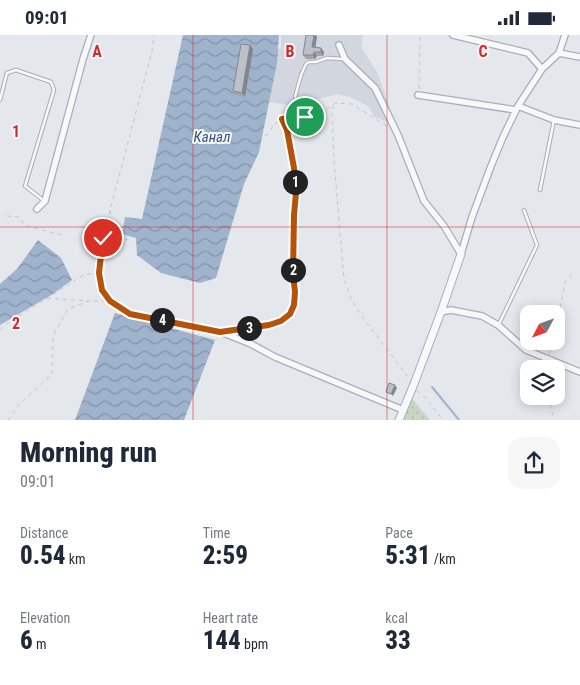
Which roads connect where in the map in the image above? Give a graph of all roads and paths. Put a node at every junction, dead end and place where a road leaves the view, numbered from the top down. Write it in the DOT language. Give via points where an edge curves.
graph roads {
  1 [pos="91,35"];
  2 [pos="154,35"];
  3 [pos="420,35"];
  4 [pos="453,35"];
  5 [pos="565,35"];
  6 [pos="338,45"];
  7 [pos="559,53"];
  8 [pos="580,57"];
  9 [pos="345,59"];
  10 [pos="542,69"];
  11 [pos="418,95"];
  12 [pos="295,97"];
  13 [pos="0,100"];
  14 [pos="332,105"];
  15 [pos="517,108"];
  16 [pos="282,119"];
  17 [pos="554,120"];
  18 [pos="580,125"];
  19 [pos="395,130"];
  20 [pos="265,135"];
  21 [pos="540,190"];
  22 [pos="45,201"];
  23 [pos="37,209"];
  24 [pos="110,209"];
  25 [pos="524,210"];
  26 [pos="7,216"];
  27 [pos="62,235"];
  28 [pos="103,237"];
  29 [pos="131,237"];
  30 [pos="121,241"];
  31 [pos="461,254"];
  32 [pos="99,273"];
  33 [pos="573,273"];
  34 [pos="47,298"];
  35 [pos="89,301"];
  36 [pos="110,301"];
  37 [pos="561,305"];
  38 [pos="441,312"];
  39 [pos="498,325"];
  40 [pos="0,330"];
  41 [pos="220,332"];
  42 [pos="580,373"];
  43 [pos="413,386"];
  44 [pos="550,405"];
  45 [pos="403,410"];
  46 [pos="8,420"];
  47 [pos="399,420"];
  48 [pos="443,420"];
  49 [pos="554,420"];
  1 -- 22 [label="street"];
  2 -- 24 [label="path"];
  3 -- 11 [label="path"];
  4 -- 10 [label="street" via="528,53"];
  5 -- 7 [label="street"];
  6 -- 9 [label="street"];
  7 -- 8 [label="street"];
  7 -- 10 [label="street"];
  9 -- 12 [label="lane" via="327,58 306,64"];
  9 -- 19 [label="street" via="375,89"];
  10 -- 15 [label="street"];
  11 -- 15 [label="street"];
  13 -- 22 [label="lane" via="8,73 16,70 51,82 54,90 26,186"];
  14 -- 16 [label="path" via="305,117"];
  14 -- 19 [label="path" via="352,104"];
  14 -- 43 [label="path" via="344,279 352,301"];
  15 -- 17 [label="street"];
  15 -- 31 [label="street" via="491,166"];
  16 -- 20 [label="path"];
  16 -- 41 [label="path" via="287,130 296,193 294,305 290,314 281,321"];
  17 -- 18 [label="street"];
  17 -- 21 [label="lane"];
  19 -- 31 [label="street" via="424,201"];
  22 -- 23 [label="street"];
  24 -- 28 [label="path"];
  24 -- 30 [label="path" via="113,228"];
  25 -- 39 [label="lane" via="537,245"];
  26 -- 27 [label="path" via="19,217 24,225"];
  28 -- 30 [label="path"];
  28 -- 32 [label="street"];
  29 -- 30 [label="path"];
  31 -- 38 [label="street"];
  32 -- 34 [label="path" via="86,274"];
  32 -- 36 [label="street" via="102,290"];
  33 -- 37 [label="path" via="565,282"];
  34 -- 35 [label="path"];
  34 -- 40 [label="path"];
  35 -- 36 [label="path"];
  35 -- 46 [label="path" via="68,309 54,335 52,374"];
  36 -- 41 [label="street" via="130,314"];
  38 -- 39 [label="street" via="451,310 482,316"];
  38 -- 43 [label="street"];
  39 -- 42 [label="street" via="526,350"];
  41 -- 45 [label="street"];
  43 -- 45 [label="street"];
  43 -- 48 [label="path"];
  44 -- 49 [label="path"];
  45 -- 47 [label="street"];
}
